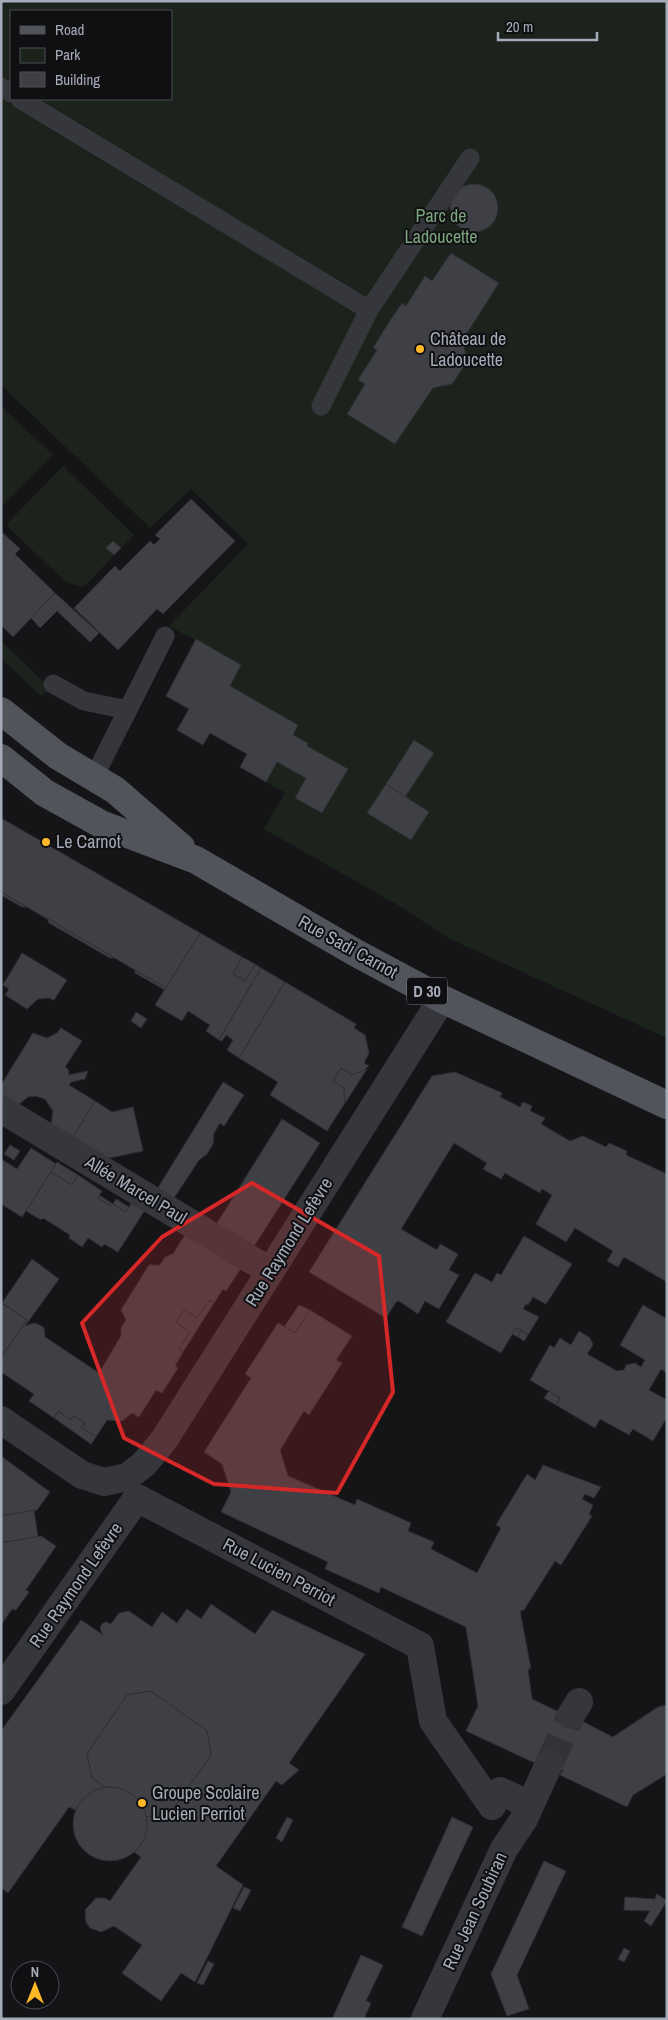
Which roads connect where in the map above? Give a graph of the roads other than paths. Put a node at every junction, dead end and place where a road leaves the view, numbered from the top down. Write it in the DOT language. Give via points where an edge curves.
graph roads {
  1 [pos="22,100"];
  2 [pos="470,158"];
  3 [pos="369,310"];
  4 [pos="321,406"];
  5 [pos="165,636"];
  6 [pos="53,684"];
  7 [pos="1,710"];
  8 [pos="128,710"];
  9 [pos="1,758"];
  10 [pos="94,777"];
  11 [pos="196,860"];
  12 [pos="442,999"];
  13 [pos="667,1105"];
  14 [pos="1,1109"];
  15 [pos="270,1272"];
  16 [pos="1,1420"];
  17 [pos="123,1486"];
  18 [pos="1,1691"];
  19 [pos="549,1764"];
  20 [pos="527,1812"];
  21 [pos="425,2019"];
  1 -- 3 [label="lane"];
  2 -- 3 [label="lane"];
  3 -- 4 [label="lane"];
  5 -- 8 [label="lane"];
  6 -- 8 [label="lane" via="84,701"];
  7 -- 10 [label="main road, Rue Sadi Carnot" via="58,756"];
  8 -- 10 [label="lane"];
  9 -- 11 [label="main road, Rue Sadi Carnot / D 30" via="46,793 101,824"];
  10 -- 11 [label="main road, Rue Sadi Carnot" via="115,790"];
  11 -- 12 [label="main road, Rue Sadi Carnot / D 30"];
  12 -- 13 [label="main road, Rue Sadi Carnot / D 30"];
  12 -- 15 [label="street, Rue Raymond Lefèvre"];
  14 -- 15 [label="street, Allée Marcel Paul"];
  15 -- 17 [label="street, Rue Raymond Lefèvre" via="164,1440"];
  16 -- 17 [label="street, Rue Lucien Perriot" via="82,1475"];
  17 -- 18 [label="street, Rue Raymond Lefèvre"];
  17 -- 20 [label="street, Rue Lucien Perriot" via="420,1646 433,1721 492,1806 500,1791"];
  19 -- 20 [label="street, Rue Jean Soubiran"];
  20 -- 21 [label="street, Rue Jean Soubiran" via="504,1849"];
}
